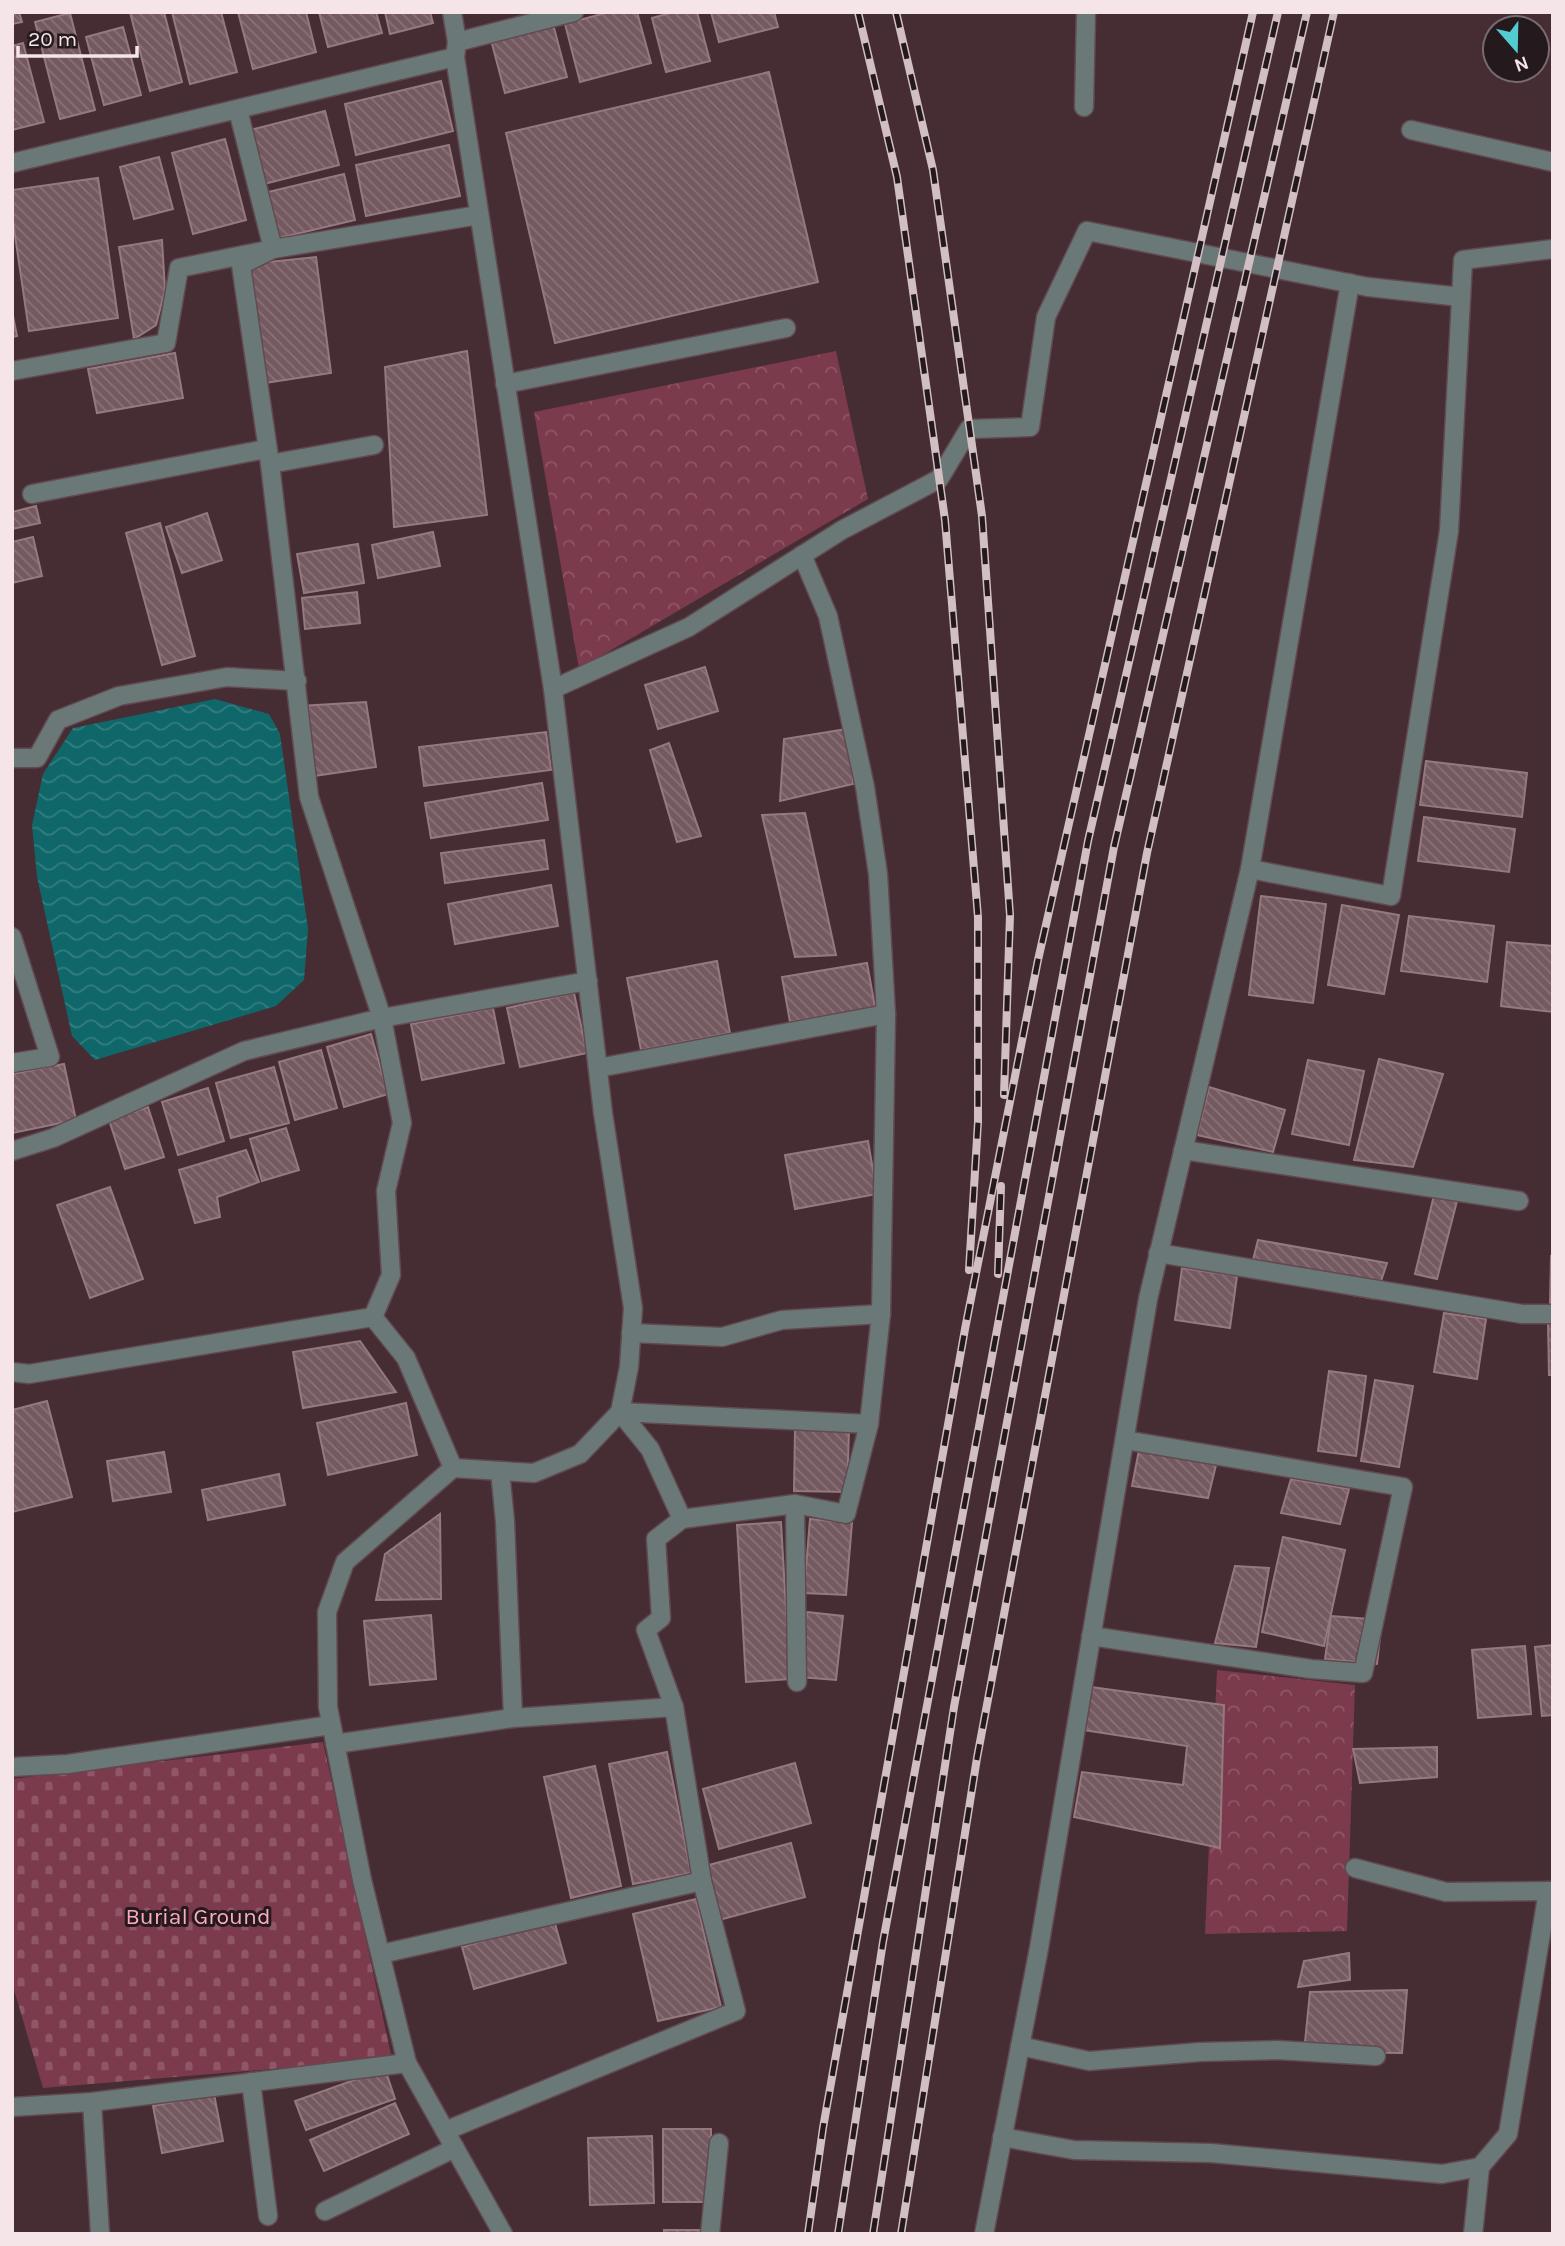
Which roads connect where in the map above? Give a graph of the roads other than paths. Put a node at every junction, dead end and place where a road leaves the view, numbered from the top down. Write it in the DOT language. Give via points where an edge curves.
graph roads {
  1 [pos="452,12"];
  2 [pos="574,12"];
  3 [pos="1086,12"];
  4 [pos="456,49"];
  5 [pos="1084,107"];
  6 [pos="238,110"];
  7 [pos="1411,130"];
  8 [pos="1553,162"];
  9 [pos="12,163"];
  10 [pos="479,215"];
  11 [pos="273,249"];
  12 [pos="1553,250"];
  13 [pos="1350,283"];
  14 [pos="1461,297"];
  15 [pos="786,328"];
  16 [pos="12,370"];
  17 [pos="505,384"];
  18 [pos="374,444"];
  19 [pos="268,456"];
  20 [pos="32,494"];
  21 [pos="802,555"];
  22 [pos="297,681"];
  23 [pos="553,689"];
  24 [pos="12,758"];
  25 [pos="1250,869"];
  26 [pos="12,937"];
  27 [pos="587,981"];
  28 [pos="886,1014"];
  29 [pos="382,1018"];
  30 [pos="12,1063"];
  31 [pos="598,1068"];
  32 [pos="1183,1150"];
  33 [pos="12,1151"];
  34 [pos="1520,1201"];
  35 [pos="1158,1253"];
  36 [pos="880,1314"];
  37 [pos="1553,1314"];
  38 [pos="373,1317"];
  39 [pos="631,1333"];
  40 [pos="12,1372"];
  41 [pos="620,1412"];
  42 [pos="869,1424"];
  43 [pos="1125,1440"];
  44 [pos="453,1468"];
  45 [pos="500,1471"];
  46 [pos="796,1504"];
  47 [pos="682,1519"];
  48 [pos="1091,1636"];
  49 [pos="797,1682"];
  50 [pos="674,1707"];
  51 [pos="513,1717"];
  52 [pos="331,1725"];
  53 [pos="335,1744"];
  54 [pos="12,1767"];
  55 [pos="1355,1868"];
  56 [pos="702,1881"];
  57 [pos="1551,1891"];
  58 [pos="380,1954"];
  59 [pos="1020,2046"];
  60 [pos="1376,2056"];
  61 [pos="407,2063"];
  62 [pos="251,2082"];
  63 [pos="92,2102"];
  64 [pos="12,2107"];
  65 [pos="445,2131"];
  66 [pos="1002,2137"];
  67 [pos="719,2143"];
  68 [pos="454,2148"];
  69 [pos="1480,2167"];
  70 [pos="325,2211"];
  71 [pos="268,2216"];
  72 [pos="95,2233"];
  73 [pos="503,2234"];
  74 [pos="710,2234"];
  75 [pos="984,2234"];
  76 [pos="1474,2234"];
  1 -- 4 [label="street"];
  2 -- 4 [label="street"];
  3 -- 5 [label="street"];
  4 -- 6 [label="street"];
  4 -- 10 [label="street"];
  6 -- 9 [label="street"];
  6 -- 11 [label="street"];
  7 -- 8 [label="street"];
  10 -- 11 [label="street"];
  10 -- 17 [label="street"];
  11 -- 16 [label="street" via="179,268 166,343"];
  11 -- 19 [label="street" via="241,265"];
  12 -- 14 [label="street" via="1463,260"];
  13 -- 14 [label="street"];
  13 -- 21 [label="street" via="1087,230 1046,317 1030,426 969,429 939,479"];
  13 -- 25 [label="street"];
  14 -- 25 [label="street" via="1449,531 1391,897"];
  15 -- 17 [label="street"];
  17 -- 23 [label="street"];
  18 -- 19 [label="street"];
  19 -- 20 [label="street"];
  19 -- 22 [label="street"];
  21 -- 23 [label="street" via="689,627"];
  21 -- 28 [label="street" via="828,616 865,787 878,874"];
  22 -- 24 [label="street" via="227,677 119,696 58,720 37,758"];
  22 -- 29 [label="street" via="309,797"];
  23 -- 27 [label="street"];
  25 -- 32 [label="street"];
  26 -- 30 [label="street" via="50,1058"];
  27 -- 29 [label="street"];
  27 -- 31 [label="street"];
  28 -- 31 [label="street"];
  28 -- 36 [label="street"];
  29 -- 33 [label="street" via="244,1051 53,1138"];
  29 -- 38 [label="street" via="402,1123 386,1191 391,1275"];
  31 -- 39 [label="street" via="633,1308"];
  32 -- 34 [label="street"];
  32 -- 35 [label="street"];
  35 -- 37 [label="street" via="1522,1314"];
  35 -- 43 [label="street"];
  36 -- 39 [label="street" via="782,1320 722,1337"];
  36 -- 42 [label="street"];
  38 -- 40 [label="street" via="29,1374"];
  38 -- 44 [label="street" via="406,1358"];
  39 -- 41 [label="street"];
  41 -- 42 [label="street"];
  41 -- 45 [label="street" via="580,1454 534,1473"];
  41 -- 47 [label="street" via="650,1449"];
  42 -- 46 [label="street" via="846,1514"];
  43 -- 48 [label="street"];
  43 -- 48 [label="street" via="1403,1487 1363,1674"];
  44 -- 45 [label="street"];
  44 -- 52 [label="street" via="345,1562 327,1612"];
  45 -- 51 [label="street"];
  46 -- 47 [label="street"];
  46 -- 49 [label="street"];
  47 -- 50 [label="street" via="656,1539 661,1618 646,1630"];
  48 -- 59 [label="street"];
  50 -- 51 [label="street"];
  50 -- 56 [label="street"];
  51 -- 53 [label="street"];
  52 -- 53 [label="street"];
  52 -- 54 [label="street" via="68,1764"];
  53 -- 58 [label="street"];
  55 -- 57 [label="street" via="1446,1892"];
  56 -- 58 [label="street"];
  56 -- 65 [label="street" via="736,2011"];
  57 -- 69 [label="street" via="1508,2134"];
  58 -- 61 [label="street"];
  59 -- 60 [label="street" via="1089,2061 1264,2050"];
  59 -- 66 [label="street"];
  61 -- 62 [label="street"];
  61 -- 65 [label="street"];
  62 -- 63 [label="street"];
  62 -- 71 [label="street"];
  63 -- 64 [label="street"];
  63 -- 72 [label="street"];
  65 -- 68 [label="street"];
  66 -- 69 [label="street" via="1074,2150 1211,2152 1442,2174"];
  66 -- 75 [label="street"];
  67 -- 74 [label="street"];
  68 -- 70 [label="street"];
  68 -- 73 [label="street"];
  69 -- 76 [label="street"];
}
